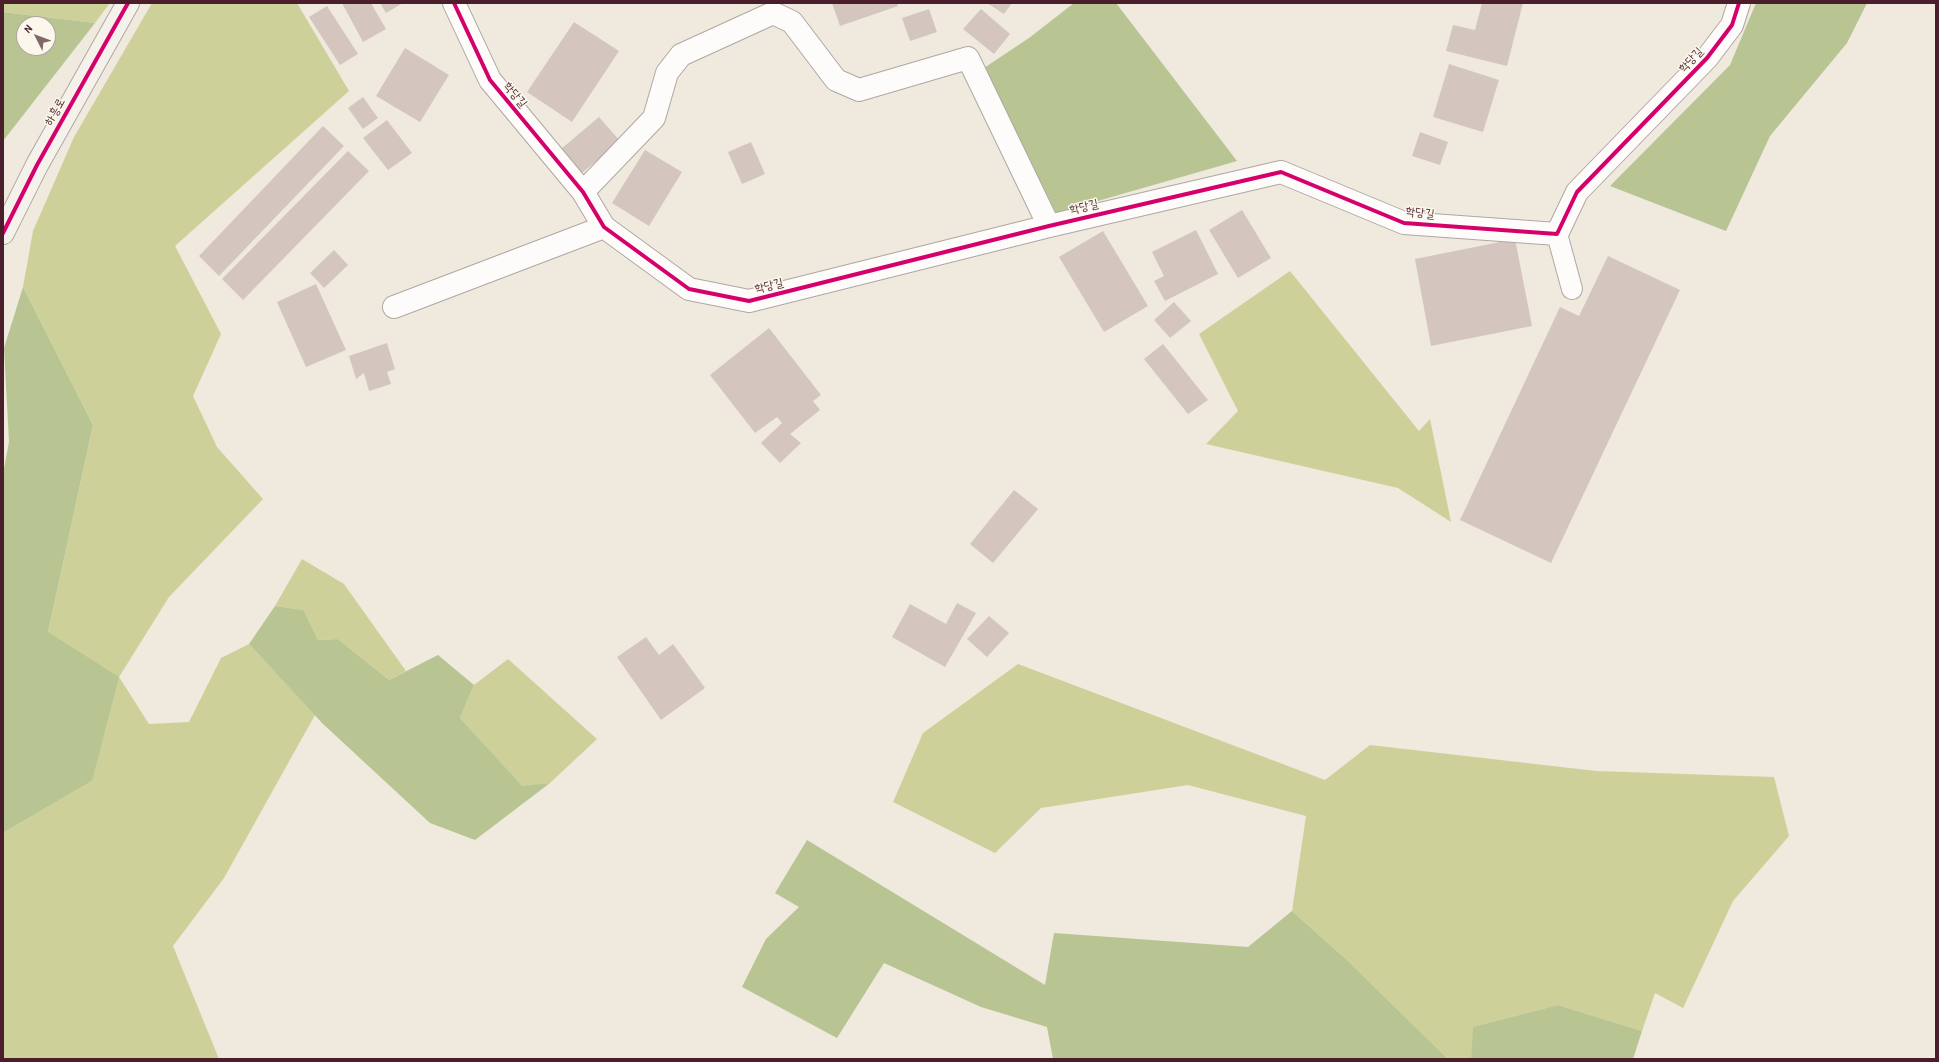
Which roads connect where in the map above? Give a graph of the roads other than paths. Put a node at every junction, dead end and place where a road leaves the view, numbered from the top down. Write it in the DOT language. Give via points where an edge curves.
graph roads {
  1 [pos="128,3"];
  2 [pos="454,3"];
  3 [pos="1739,3"];
  4 [pos="583,192"];
  5 [pos="1049,226"];
  6 [pos="604,227"];
  7 [pos="3,233"];
  8 [pos="1557,234"];
  9 [pos="1572,289"];
  10 [pos="394,307"];
  1 -- 7 [label="street, 하흥로" via="36,164"];
  2 -- 4 [label="street, 학당길" via="490,80"];
  3 -- 8 [label="street, 학당길" via="1732,25 1707,58 1577,192"];
  4 -- 5 [label="street" via="654,118 667,73 681,55 773,13 792,22 836,80 859,90 968,58"];
  4 -- 6 [label="street, 학당길"];
  5 -- 6 [label="street, 학당길" via="749,301 689,290"];
  5 -- 8 [label="street, 학당길" via="1281,172 1404,223"];
  6 -- 10 [label="street"];
  8 -- 9 [label="lane"];
}
